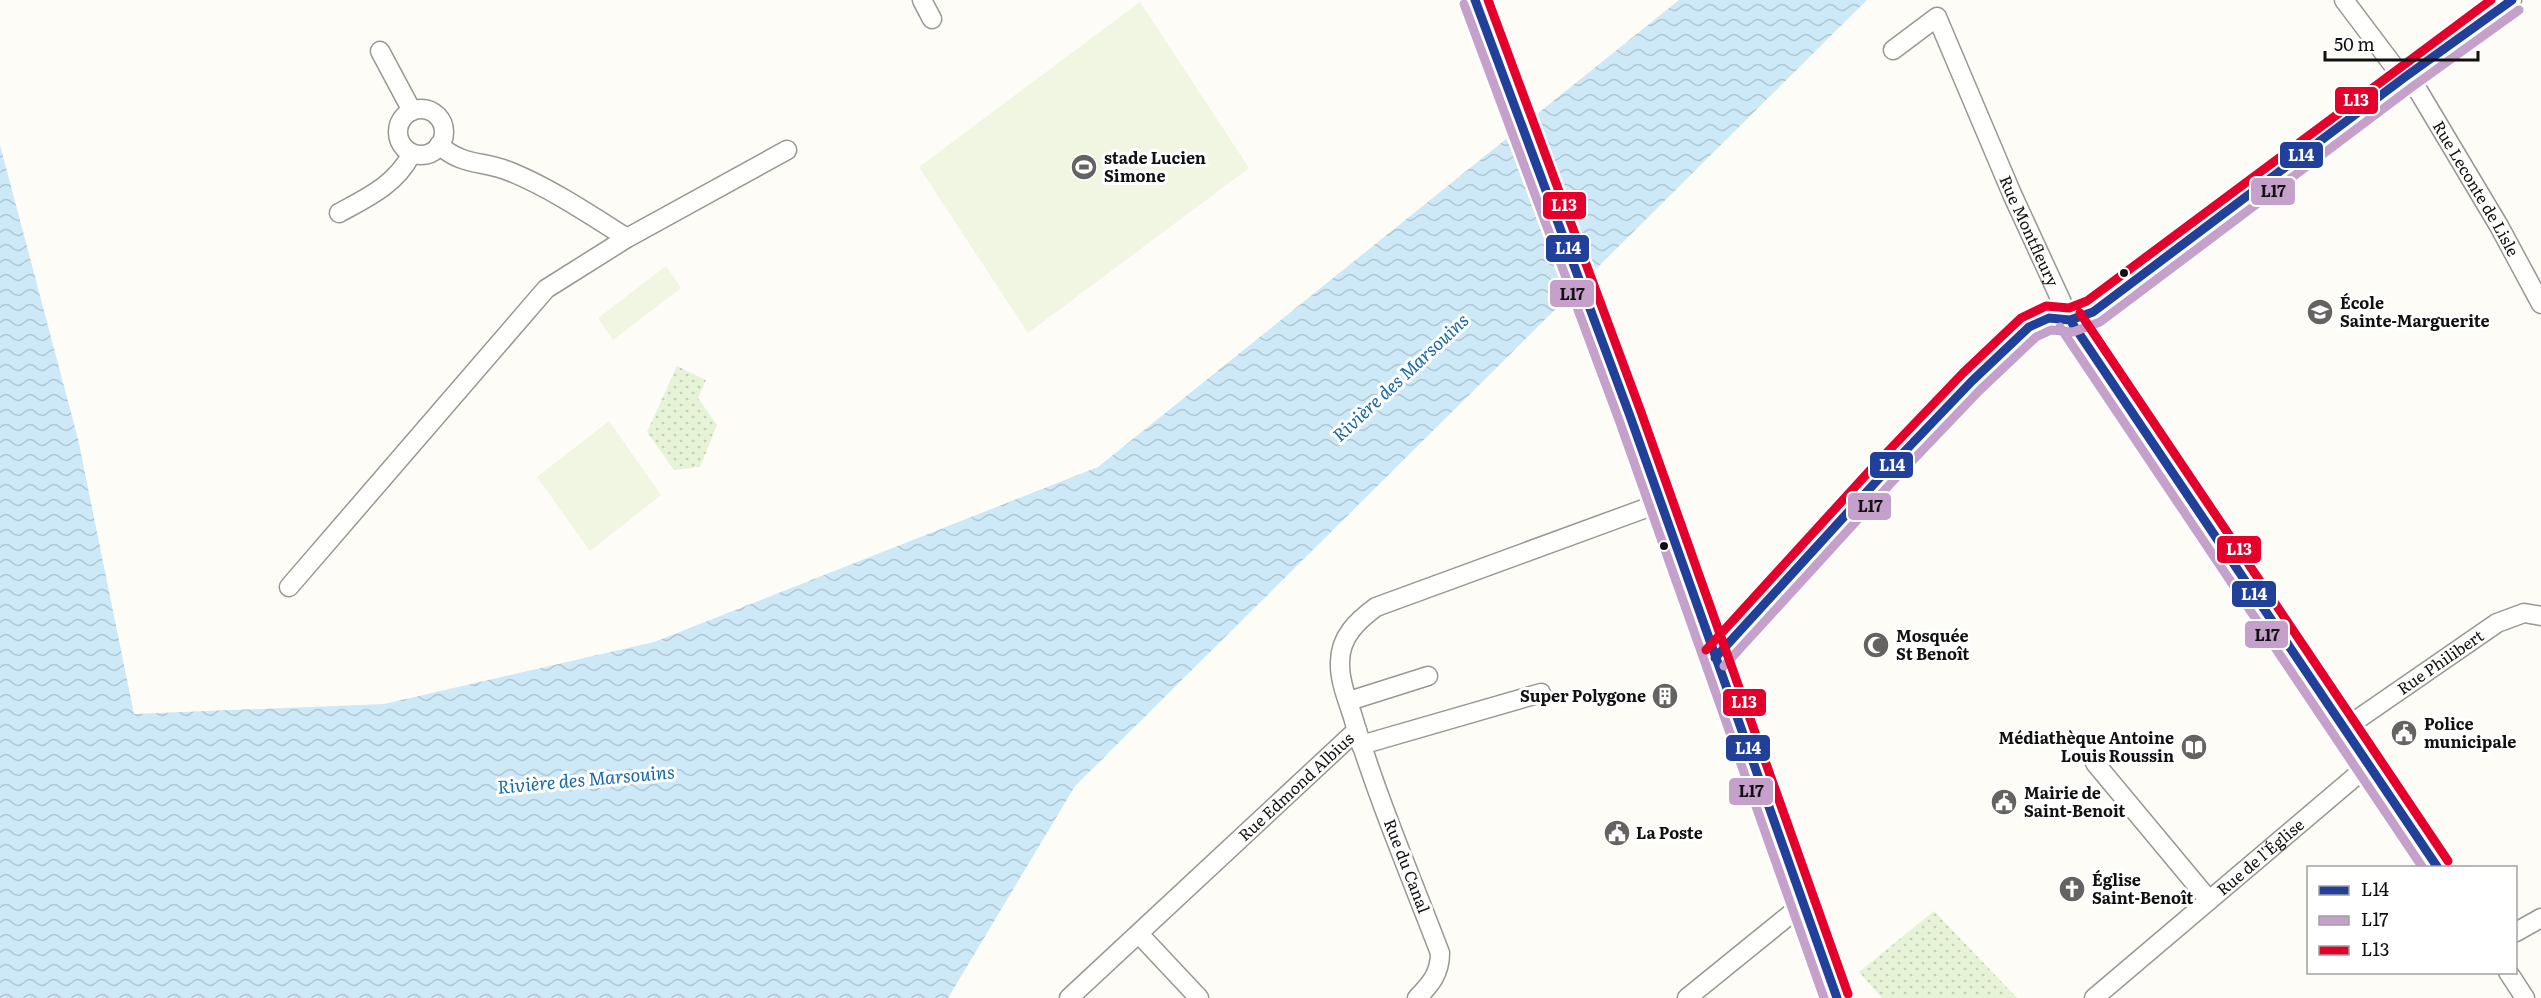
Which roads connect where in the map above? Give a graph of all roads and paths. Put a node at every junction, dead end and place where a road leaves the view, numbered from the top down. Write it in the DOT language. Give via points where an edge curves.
graph roads {
  1 [pos="922,0"];
  2 [pos="1475,0"];
  3 [pos="2344,0"];
  4 [pos="2512,0"];
  5 [pos="932,19"];
  6 [pos="1893,50"];
  7 [pos="380,51"];
  8 [pos="2405,77"];
  9 [pos="412,111"];
  10 [pos="439,145"];
  11 [pos="787,150"];
  12 [pos="411,155"];
  13 [pos="339,213"];
  14 [pos="627,238"];
  15 [pos="2541,304"];
  16 [pos="2070,320"];
  17 [pos="1660,503"];
  18 [pos="289,587"];
  19 [pos="2541,616"];
  20 [pos="1715,658"];
  21 [pos="1428,676"];
  22 [pos="1541,693"];
  23 [pos="1349,701"];
  24 [pos="2345,728"];
  25 [pos="1359,738"];
  26 [pos="2095,763"];
  27 [pos="2370,764"];
  28 [pos="2437,866"];
  29 [pos="2210,900"];
  30 [pos="1803,904"];
  31 [pos="2541,918"];
  32 [pos="2517,931"];
  33 [pos="1139,934"];
  34 [pos="2509,974"];
  35 [pos="1069,998"];
  36 [pos="1199,998"];
  37 [pos="1418,998"];
  38 [pos="1687,998"];
  39 [pos="1837,998"];
  40 [pos="2094,998"];
  41 [pos="2525,998"];
  1 -- 5 [label="street"];
  2 -- 17 [label="main road"];
  3 -- 8 [label="street, Rue Leconte de Lisle"];
  4 -- 8 [label="street"];
  6 -- 16 [label="street, Rue Montfleury" via="1937,17"];
  7 -- 9 [label="street"];
  8 -- 15 [label="street, Rue Leconte de Lisle" via="2419,92 2487,205"];
  8 -- 16 [label="street" via="2093,312"];
  9 -- 10 [label="street" via="427,109 441,120 444,129"];
  9 -- 12 [label="street" via="398,130 399,140"];
  10 -- 12 [label="street" via="430,154"];
  10 -- 14 [label="street" via="461,161 502,168 559,195"];
  11 -- 14 [label="street"];
  12 -- 13 [label="street" via="404,169 382,190"];
  14 -- 18 [label="street" via="546,289"];
  16 -- 20 [label="street" via="2049,318 2029,327 1991,362"];
  16 -- 24 [label="street, Rue Montfleury"];
  17 -- 20 [label="main road"];
  17 -- 23 [label="street, Rue Edmond Albius" via="1376,607 1361,618 1342,646 1341,677"];
  19 -- 24 [label="street, Rue Philibert" via="2524,614 2497,623"];
  20 -- 30 [label="main road"];
  21 -- 23 [label="street"];
  22 -- 25 [label="street"];
  23 -- 25 [label="street, Rue Edmond Albius"];
  24 -- 27 [label="street, Rue Montfleury"];
  25 -- 33 [label="street, Rue Edmond Albius"];
  25 -- 37 [label="street, Rue du Canal" via="1440,953 1434,980"];
  26 -- 29 [label="street"];
  27 -- 28 [label="street, Rue Montfleury"];
  27 -- 29 [label="street, Rue de l'Église"];
  29 -- 40 [label="street, Rue de l'Église"];
  30 -- 38 [label="street"];
  30 -- 39 [label="main road"];
  31 -- 32 [label="street"];
  33 -- 35 [label="street, Rue Edmond Albius"];
  33 -- 36 [label="street"];
  34 -- 41 [label="street"];
}
